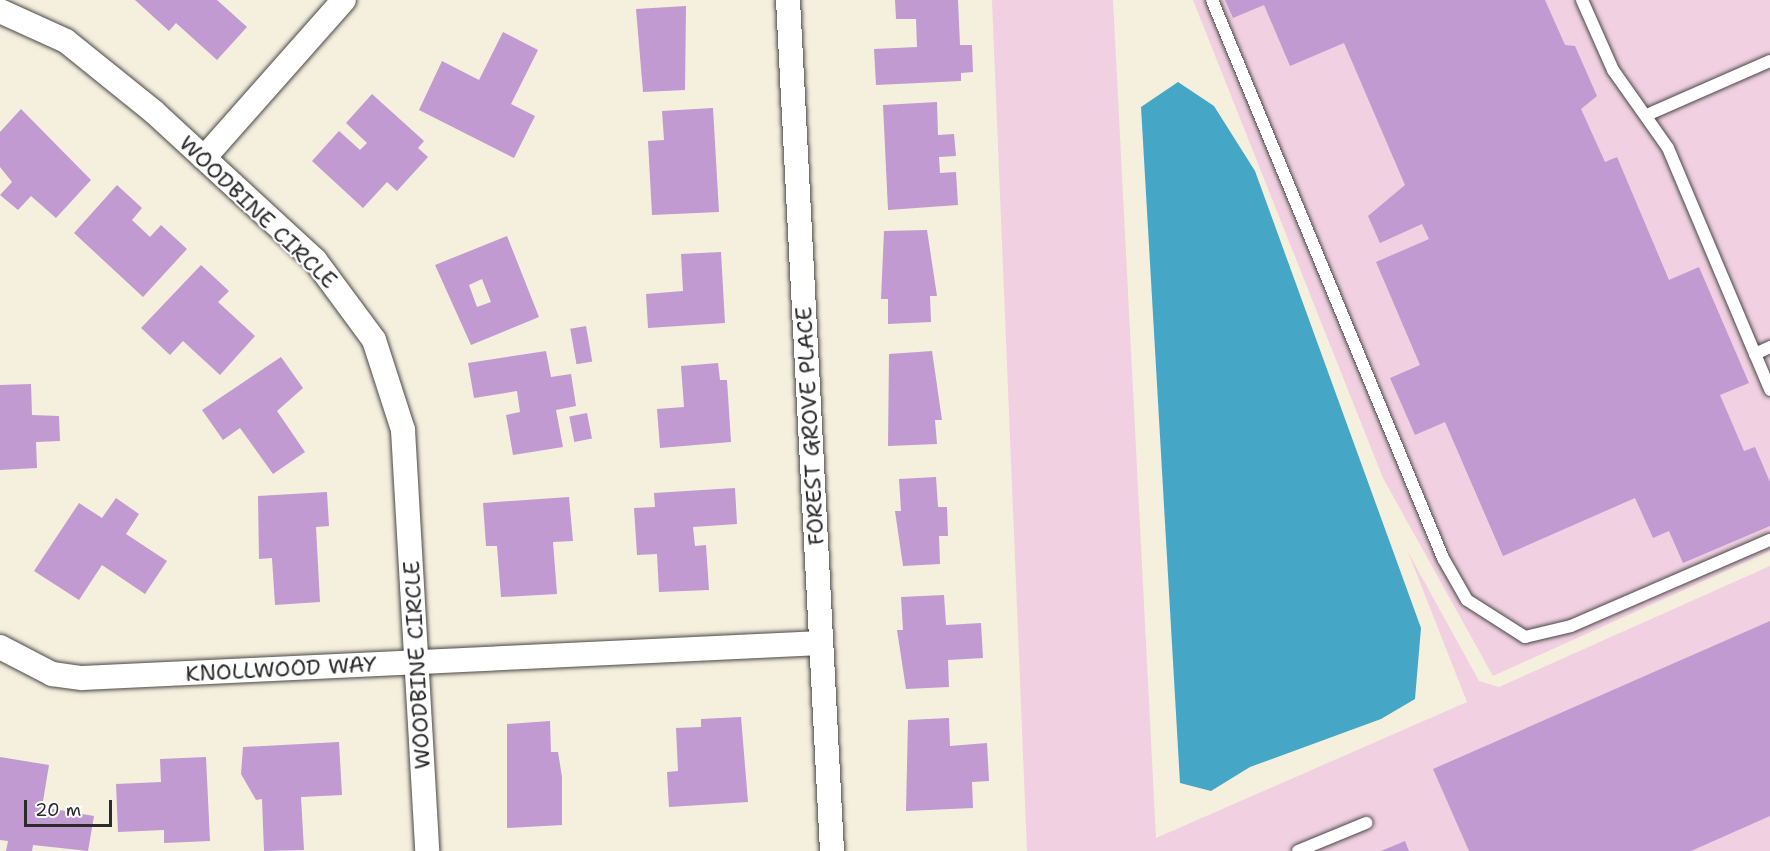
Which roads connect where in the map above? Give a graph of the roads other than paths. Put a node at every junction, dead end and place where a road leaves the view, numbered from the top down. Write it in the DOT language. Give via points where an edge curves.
graph roads {
  1 [pos="344,0"];
  2 [pos="788,0"];
  3 [pos="1212,0"];
  4 [pos="1582,0"];
  5 [pos="0,11"];
  6 [pos="1770,61"];
  7 [pos="1648,114"];
  8 [pos="204,158"];
  9 [pos="1770,347"];
  10 [pos="1755,354"];
  11 [pos="1770,390"];
  12 [pos="1770,540"];
  13 [pos="821,643"];
  14 [pos="0,647"];
  15 [pos="417,663"];
  16 [pos="1366,823"];
  17 [pos="427,851"];
  18 [pos="832,851"];
  19 [pos="1298,851"];
  1 -- 8 [label="street"];
  2 -- 13 [label="street, FOREST GROVE PLACE"];
  3 -- 12 [label="lane" via="1443,558 1467,600 1525,637 1571,626"];
  4 -- 7 [label="lane" via="1613,70"];
  5 -- 8 [label="street, WOODBINE CIRCLE" via="33,24 93,59"];
  6 -- 7 [label="lane"];
  7 -- 10 [label="lane" via="1681,177"];
  8 -- 15 [label="street, WOODBINE CIRCLE" via="315,260 374,340 403,430"];
  9 -- 10 [label="lane"];
  10 -- 11 [label="lane"];
  13 -- 15 [label="street, KNOLLWOOD WAY"];
  13 -- 18 [label="street, FOREST GROVE PLACE"];
  14 -- 15 [label="street, KNOLLWOOD WAY" via="52,674 82,678"];
  15 -- 17 [label="street, WOODBINE CIRCLE"];
  16 -- 19 [label="lane"];
}
